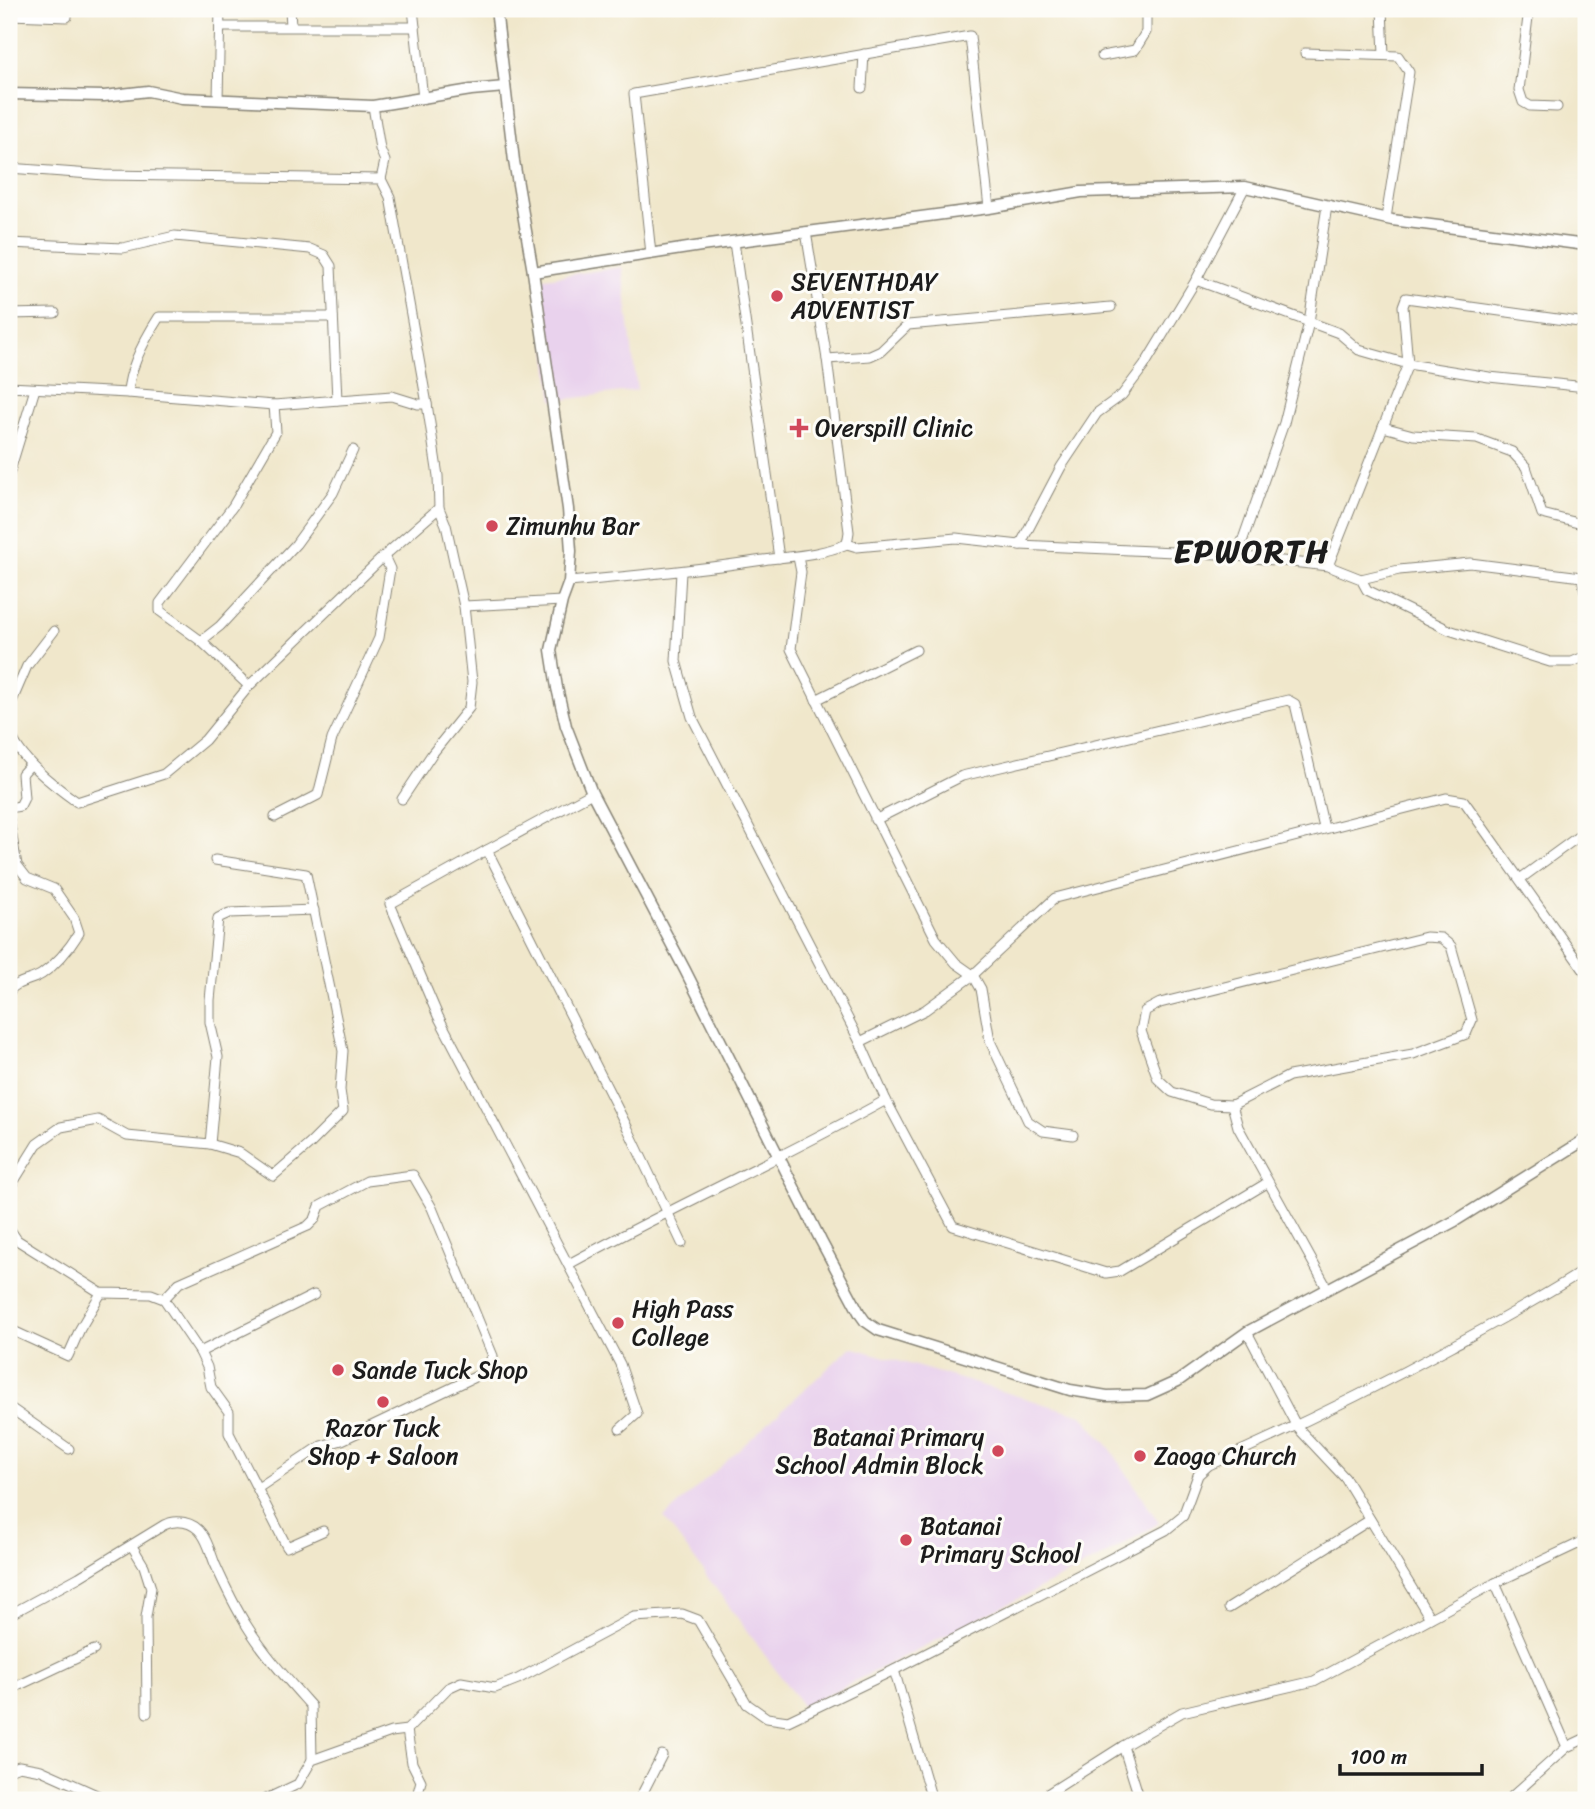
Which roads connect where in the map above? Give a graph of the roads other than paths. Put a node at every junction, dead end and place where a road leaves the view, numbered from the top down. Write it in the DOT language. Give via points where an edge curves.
graph roads {
  1 [pos="67,9"];
  2 [pos="220,9"];
  3 [pos="290,9"];
  4 [pos="413,9"];
  5 [pos="496,9"];
  6 [pos="1146,9"];
  7 [pos="1382,9"];
  8 [pos="1529,9"];
  9 [pos="9,15"];
  10 [pos="291,26"];
  11 [pos="220,27"];
  12 [pos="415,27"];
  13 [pos="1305,53"];
  14 [pos="864,54"];
  15 [pos="1384,55"];
  16 [pos="1102,56"];
  17 [pos="505,87"];
  18 [pos="862,88"];
  19 [pos="9,94"];
  20 [pos="424,98"];
  21 [pos="218,99"];
  22 [pos="373,106"];
  23 [pos="1556,107"];
  24 [pos="9,168"];
  25 [pos="381,179"];
  26 [pos="1245,187"];
  27 [pos="1327,206"];
  28 [pos="989,208"];
  29 [pos="1386,218"];
  30 [pos="806,232"];
  31 [pos="734,242"];
  32 [pos="9,243"];
  33 [pos="1586,245"];
  34 [pos="651,254"];
  35 [pos="533,272"];
  36 [pos="1196,280"];
  37 [pos="1111,307"];
  38 [pos="55,313"];
  39 [pos="9,314"];
  40 [pos="333,317"];
  41 [pos="1309,322"];
  42 [pos="1586,324"];
  43 [pos="827,359"];
  44 [pos="1408,364"];
  45 [pos="9,387"];
  46 [pos="1586,387"];
  47 [pos="35,389"];
  48 [pos="128,393"];
  49 [pos="337,400"];
  50 [pos="427,404"];
  51 [pos="274,405"];
  52 [pos="1383,427"];
  53 [pos="354,450"];
  54 [pos="9,474"];
  55 [pos="439,508"];
  56 [pos="1586,524"];
  57 [pos="847,544"];
  58 [pos="1020,545"];
  59 [pos="384,556"];
  60 [pos="1237,556"];
  61 [pos="799,557"];
  62 [pos="779,558"];
  63 [pos="1328,566"];
  64 [pos="681,572"];
  65 [pos="1584,574"];
  66 [pos="1360,579"];
  67 [pos="569,582"];
  68 [pos="1586,597"];
  69 [pos="562,601"];
  70 [pos="464,606"];
  71 [pos="54,631"];
  72 [pos="201,641"];
  73 [pos="916,650"];
  74 [pos="1586,656"];
  75 [pos="249,685"];
  76 [pos="816,700"];
  77 [pos="9,708"];
  78 [pos="9,729"];
  79 [pos="30,765"];
  80 [pos="592,793"];
  81 [pos="402,799"];
  82 [pos="9,808"];
  83 [pos="275,817"];
  84 [pos="9,820"];
  85 [pos="875,820"];
  86 [pos="1324,828"];
  87 [pos="1586,831"];
  88 [pos="486,850"];
  89 [pos="215,860"];
  90 [pos="1520,879"];
  91 [pos="314,910"];
  92 [pos="1586,973"];
  93 [pos="973,975"];
  94 [pos="9,992"];
  95 [pos="860,1042"];
  96 [pos="886,1100"];
  97 [pos="1232,1105"];
  98 [pos="1073,1135"];
  99 [pos="1586,1139"];
  100 [pos="211,1144"];
  101 [pos="778,1158"];
  102 [pos="11,1180"];
  103 [pos="1267,1183"];
  104 [pos="9,1198"];
  105 [pos="666,1211"];
  106 [pos="9,1228"];
  107 [pos="682,1243"];
  108 [pos="569,1264"];
  109 [pos="1586,1269"];
  110 [pos="1328,1288"];
  111 [pos="101,1293"];
  112 [pos="314,1295"];
  113 [pos="164,1299"];
  114 [pos="9,1329"];
  115 [pos="1247,1332"];
  116 [pos="200,1352"];
  117 [pos="9,1407"];
  118 [pos="1297,1427"];
  119 [pos="620,1429"];
  120 [pos="69,1449"];
  121 [pos="258,1488"];
  122 [pos="1370,1520"];
  123 [pos="323,1531"];
  124 [pos="1586,1540"];
  125 [pos="132,1546"];
  126 [pos="1495,1583"];
  127 [pos="1229,1608"];
  128 [pos="9,1615"];
  129 [pos="1430,1618"];
  130 [pos="94,1650"];
  131 [pos="894,1670"];
  132 [pos="9,1690"];
  133 [pos="148,1713"];
  134 [pos="407,1730"];
  135 [pos="1586,1738"];
  136 [pos="1123,1746"];
  137 [pos="1567,1748"];
  138 [pos="662,1755"];
  139 [pos="312,1760"];
  140 [pos="9,1770"];
  141 [pos="108,1800"];
  142 [pos="264,1800"];
  143 [pos="416,1800"];
  144 [pos="639,1800"];
  145 [pos="933,1800"];
  146 [pos="1038,1800"];
  147 [pos="1140,1800"];
  148 [pos="1508,1800"];
  1 -- 9 [label="street" via="67,17"];
  2 -- 11 [label="street"];
  3 -- 10 [label="street"];
  4 -- 12 [label="street"];
  5 -- 17 [label="street"];
  6 -- 16 [label="street" via="1146,32 1135,50"];
  7 -- 15 [label="street"];
  8 -- 23 [label="street" via="1519,90 1522,102"];
  10 -- 11 [label="street"];
  10 -- 12 [label="street"];
  11 -- 21 [label="street"];
  12 -- 20 [label="street"];
  13 -- 15 [label="street"];
  14 -- 18 [label="street"];
  14 -- 28 [label="street" via="970,36"];
  14 -- 34 [label="street" via="634,94"];
  15 -- 29 [label="street" via="1398,56 1409,72"];
  17 -- 20 [label="street"];
  17 -- 35 [label="street"];
  19 -- 21 [label="street" via="104,96 148,91"];
  20 -- 22 [label="street"];
  21 -- 22 [label="street"];
  22 -- 25 [label="street" via="385,161"];
  24 -- 25 [label="street" via="104,175"];
  25 -- 50 [label="street" via="390,197"];
  26 -- 27 [label="street"];
  26 -- 28 [label="street" via="1081,192"];
  26 -- 36 [label="street"];
  27 -- 29 [label="street"];
  27 -- 41 [label="street"];
  28 -- 30 [label="street"];
  29 -- 33 [label="street"];
  30 -- 31 [label="street"];
  30 -- 43 [label="street"];
  31 -- 34 [label="street"];
  31 -- 62 [label="street"];
  32 -- 40 [label="street" via="123,248 175,236 310,249 324,255 331,266"];
  34 -- 35 [label="street"];
  35 -- 67 [label="street" via="566,497"];
  36 -- 41 [label="street"];
  36 -- 58 [label="street" via="1144,366 1122,395 1097,413 1060,467"];
  37 -- 43 [label="street" via="908,325 870,356"];
  38 -- 39 [label="street"];
  40 -- 48 [label="street" via="159,317 128,382"];
  40 -- 49 [label="street"];
  41 -- 44 [label="street" via="1339,333 1359,350"];
  41 -- 60 [label="street" via="1283,423"];
  42 -- 44 [label="street" via="1406,298"];
  43 -- 57 [label="street"];
  44 -- 46 [label="street"];
  44 -- 52 [label="street"];
  45 -- 47 [label="street"];
  47 -- 48 [label="street"];
  47 -- 54 [label="street"];
  48 -- 51 [label="street"];
  49 -- 50 [label="street" via="392,396"];
  49 -- 51 [label="street"];
  50 -- 55 [label="street"];
  51 -- 72 [label="street" via="276,432 264,453 233,506 160,603 160,611"];
  52 -- 56 [label="street" via="1413,435 1477,439 1512,452 1527,467 1542,514"];
  52 -- 63 [label="street"];
  53 -- 72 [label="street" via="333,494 296,544"];
  55 -- 59 [label="street"];
  55 -- 70 [label="street"];
  57 -- 58 [label="street" via="857,547 956,538"];
  57 -- 61 [label="street"];
  58 -- 60 [label="street"];
  59 -- 75 [label="street"];
  59 -- 83 [label="street" via="390,569 379,638 332,739 318,795"];
  60 -- 63 [label="street"];
  61 -- 62 [label="street"];
  61 -- 76 [label="street" via="791,649"];
  62 -- 64 [label="street"];
  63 -- 66 [label="street"];
  64 -- 67 [label="street"];
  64 -- 95 [label="street" via="676,661 692,718"];
  65 -- 66 [label="street" via="1470,564 1399,570"];
  65 -- 68 [label="street"];
  66 -- 74 [label="street" via="1367,590 1449,630 1550,662 1573,662"];
  67 -- 69 [label="street"];
  69 -- 70 [label="street"];
  69 -- 80 [label="street" via="552,638 552,664 566,726"];
  70 -- 81 [label="street" via="472,682 469,708"];
  71 -- 77 [label="street" via="27,666"];
  72 -- 75 [label="street"];
  73 -- 76 [label="street"];
  75 -- 79 [label="street" via="205,740 164,774 77,802"];
  76 -- 85 [label="street"];
  78 -- 79 [label="street"];
  79 -- 82 [label="street" via="22,774 24,798 20,806"];
  80 -- 88 [label="street"];
  80 -- 101 [label="street"];
  84 -- 94 [label="street" via="17,866 27,878 54,890 79,933 69,951 41,975"];
  85 -- 86 [label="street" via="962,776 1287,700 1295,704"];
  85 -- 93 [label="street" via="936,939"];
  86 -- 90 [label="street" via="1446,798 1464,801"];
  86 -- 93 [label="street" via="1055,898"];
  87 -- 90 [label="street"];
  88 -- 105 [label="street"];
  88 -- 108 [label="street" via="390,904 438,1016"];
  89 -- 91 [label="street" via="306,874"];
  90 -- 92 [label="street"];
  91 -- 100 [label="street" via="229,913 218,918 210,1000 218,1057"];
  91 -- 100 [label="street" via="343,1051 343,1111 272,1176 240,1153"];
  93 -- 95 [label="street" via="925,1010"];
  93 -- 98 [label="street" via="981,989 990,1041 1028,1121 1043,1131"];
  95 -- 96 [label="street"];
  96 -- 101 [label="street"];
  96 -- 103 [label="street" via="953,1226 1106,1273 1120,1271"];
  97 -- 97 [label="street" via="1210,1104 1172,1092 1158,1079 1141,1031 1145,1011 1160,1003 1426,937 1441,937 1451,946 1472,1020 1466,1034 1413,1054 1289,1076"];
  97 -- 103 [label="street"];
  99 -- 110 [label="street" via="1455,1221"];
  100 -- 102 [label="street" via="127,1136 98,1120 61,1127 37,1144"];
  101 -- 105 [label="street"];
  101 -- 115 [label="street" via="860,1314 878,1331 1070,1390 1107,1396 1147,1395 1165,1388"];
  102 -- 104 [label="street"];
  103 -- 110 [label="street"];
  105 -- 107 [label="street"];
  105 -- 108 [label="street"];
  106 -- 111 [label="street" via="17,1240"];
  108 -- 119 [label="street" via="620,1364 637,1413"];
  109 -- 118 [label="street"];
  110 -- 115 [label="street"];
  111 -- 113 [label="street" via="150,1294"];
  111 -- 114 [label="street" via="68,1356"];
  112 -- 116 [label="street"];
  113 -- 116 [label="street"];
  113 -- 121 [label="street" via="179,1283 308,1226 320,1206 367,1181 413,1175 432,1208 493,1356 483,1373 321,1446"];
  115 -- 118 [label="street"];
  116 -- 121 [label="street" via="211,1387 229,1412 229,1433"];
  117 -- 120 [label="street"];
  118 -- 122 [label="street" via="1345,1478"];
  118 -- 131 [label="street" via="1209,1465 1198,1475 1183,1516 1166,1530"];
  121 -- 123 [label="street" via="287,1547"];
  122 -- 127 [label="street"];
  122 -- 129 [label="street"];
  124 -- 126 [label="street"];
  125 -- 128 [label="street"];
  125 -- 133 [label="street" via="152,1588 146,1617"];
  125 -- 139 [label="street" via="174,1520 202,1533 247,1626 311,1706"];
  126 -- 129 [label="street"];
  126 -- 137 [label="street"];
  129 -- 136 [label="street" via="1314,1681 1182,1712"];
  130 -- 132 [label="street"];
  131 -- 134 [label="street" via="788,1721 766,1718 747,1704 698,1620 682,1614 634,1617 495,1688 461,1682 448,1688"];
  131 -- 145 [label="street"];
  134 -- 139 [label="street"];
  134 -- 143 [label="street" via="412,1763 421,1781"];
  135 -- 137 [label="street"];
  136 -- 146 [label="street"];
  136 -- 147 [label="street"];
  137 -- 148 [label="street"];
  138 -- 144 [label="street"];
  139 -- 142 [label="street" via="298,1784"];
  140 -- 141 [label="street" via="19,1766 41,1770"];
}
